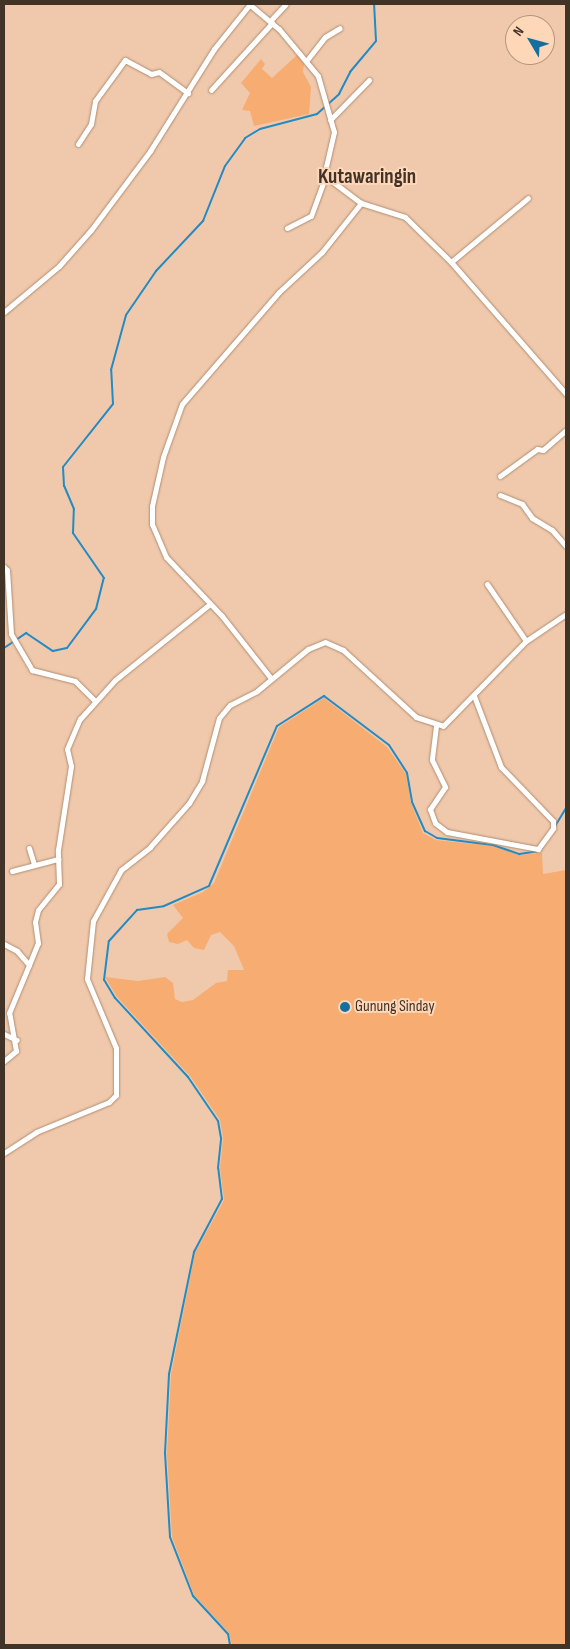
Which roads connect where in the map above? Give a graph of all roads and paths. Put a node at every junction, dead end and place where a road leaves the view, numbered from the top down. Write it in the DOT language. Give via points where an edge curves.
graph roads {
  1 [pos="249,4"];
  2 [pos="286,4"];
  3 [pos="271,22"];
  4 [pos="340,28"];
  5 [pos="307,60"];
  6 [pos="369,80"];
  7 [pos="211,90"];
  8 [pos="188,93"];
  9 [pos="330,118"];
  10 [pos="78,144"];
  11 [pos="326,175"];
  12 [pos="528,198"];
  13 [pos="360,203"];
  14 [pos="287,228"];
  15 [pos="451,262"];
  16 [pos="4,312"];
  17 [pos="566,394"];
  18 [pos="566,430"];
  19 [pos="500,476"];
  20 [pos="500,495"];
  21 [pos="566,546"];
  22 [pos="4,567"];
  23 [pos="487,584"];
  24 [pos="210,604"];
  25 [pos="566,614"];
  26 [pos="526,641"];
  27 [pos="270,677"];
  28 [pos="474,696"];
  29 [pos="94,700"];
  30 [pos="436,726"];
  31 [pos="29,848"];
  32 [pos="58,859"];
  33 [pos="34,864"];
  34 [pos="12,871"];
  35 [pos="4,944"];
  36 [pos="29,965"];
  37 [pos="4,1034"];
  38 [pos="17,1040"];
  39 [pos="4,1061"];
  40 [pos="4,1153"];
  1 -- 3 [label="street"];
  1 -- 8 [label="street" via="214,49"];
  2 -- 3 [label="street"];
  3 -- 5 [label="street"];
  3 -- 7 [label="street"];
  4 -- 5 [label="street" via="325,37"];
  5 -- 9 [label="street" via="320,80"];
  6 -- 9 [label="street"];
  8 -- 10 [label="street" via="159,72 151,74 125,60 95,101 91,124"];
  8 -- 16 [label="street" via="91,230 59,266"];
  9 -- 11 [label="street" via="334,140"];
  11 -- 13 [label="street"];
  11 -- 14 [label="street" via="311,216"];
  12 -- 15 [label="street"];
  13 -- 15 [label="street" via="405,217"];
  13 -- 24 [label="street" via="322,252 279,292 192,392 176,416 152,506 152,524 166,557"];
  15 -- 17 [label="street"];
  18 -- 19 [label="street" via="543,450 536,449"];
  20 -- 21 [label="street" via="517,500"];
  22 -- 29 [label="street" via="7,570 11,634 32,670 75,681"];
  23 -- 26 [label="street"];
  24 -- 27 [label="street"];
  24 -- 29 [label="street"];
  25 -- 26 [label="street"];
  26 -- 28 [label="street"];
  27 -- 30 [label="street" via="314,645 330,642 416,717"];
  27 -- 40 [label="street" via="257,691 222,713 200,787 150,847 122,870 93,920 87,979 116,1048 116,1095 109,1102 36,1132"];
  28 -- 30 [label="street" via="448,722"];
  28 -- 30 [label="street" via="501,767 553,821 554,828 538,849 447,832 435,823 430,809 445,787 432,760"];
  29 -- 32 [label="street" via="80,719 67,749 70,786"];
  31 -- 33 [label="street"];
  32 -- 33 [label="street"];
  32 -- 36 [label="street" via="60,881 38,910 35,922 38,943"];
  33 -- 34 [label="street"];
  35 -- 36 [label="street" via="17,951"];
  36 -- 38 [label="street" via="9,1014"];
  37 -- 38 [label="street"];
  38 -- 39 [label="street" via="14,1055"];
}
